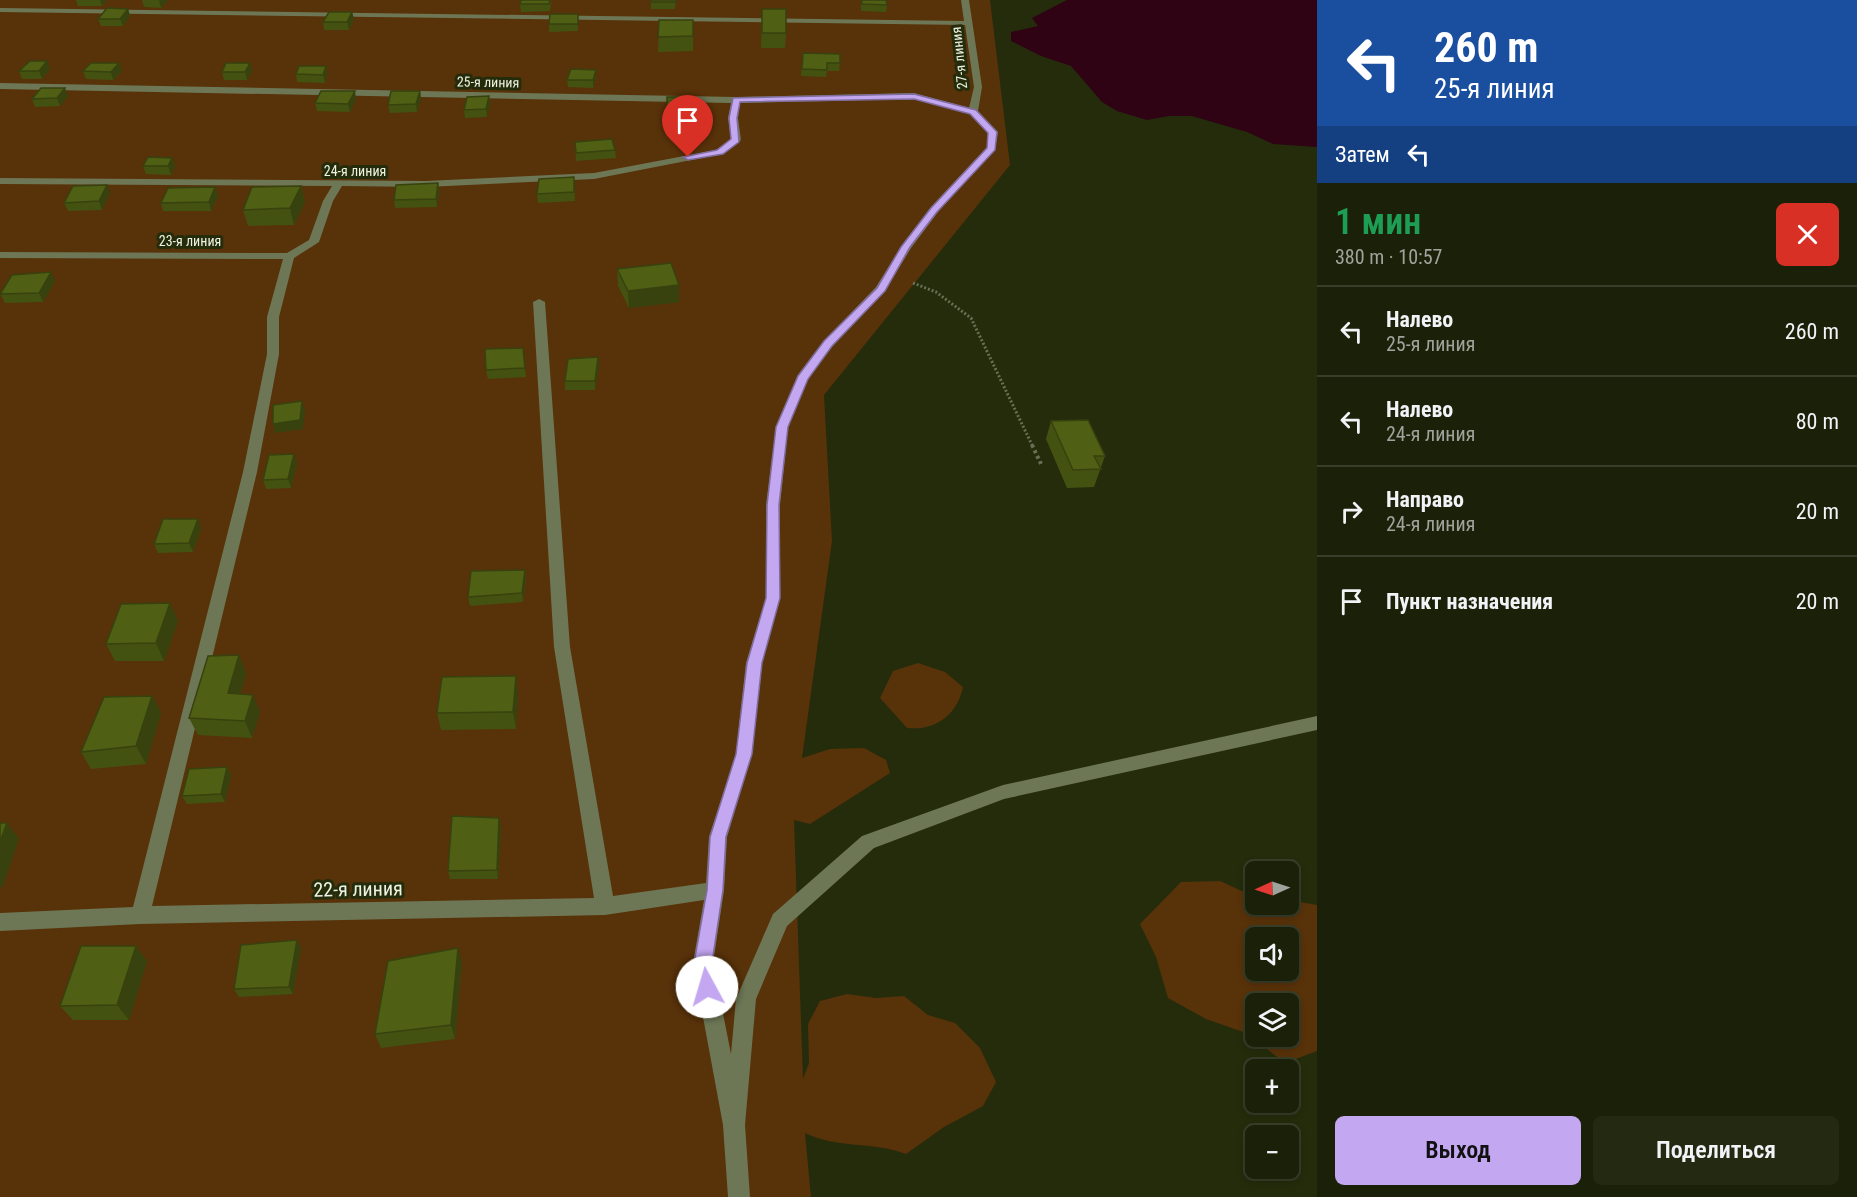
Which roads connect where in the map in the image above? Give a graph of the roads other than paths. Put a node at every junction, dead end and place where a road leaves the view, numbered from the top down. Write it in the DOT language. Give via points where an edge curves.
graph roads {
  1 [pos="965,0"];
  2 [pos="0,10"];
  3 [pos="969,23"];
  4 [pos="0,86"];
  5 [pos="736,100"];
  6 [pos="973,112"];
  7 [pos="0,181"];
  8 [pos="338,185"];
  9 [pos="0,255"];
  10 [pos="290,256"];
  11 [pos="539,302"];
  12 [pos="1317,723"];
  13 [pos="715,890"];
  14 [pos="605,906"];
  15 [pos="140,915"];
  16 [pos="0,922"];
  17 [pos="734,1125"];
  18 [pos="739,1197"];
  1 -- 3 [label="street, 27-я линия"];
  2 -- 3 [label="street"];
  3 -- 6 [label="street, 27-я линия" via="978,87"];
  4 -- 5 [label="street, 25-я линия"];
  5 -- 6 [label="street, 25-я линия" via="914,96"];
  5 -- 8 [label="street, 24-я линия" via="736,140 719,152 594,176"];
  6 -- 13 [label="street" via="993,132 992,148 934,210 906,247 882,289 828,344 802,378 782,427 773,505 773,598 754,663 744,754 718,837"];
  7 -- 8 [label="street, 24-я линия"];
  8 -- 10 [label="street" via="328,201 314,242"];
  9 -- 10 [label="street, 23-я линия"];
  10 -- 15 [label="street" via="273,317 273,354 250,472"];
  11 -- 14 [label="street" via="562,647"];
  12 -- 17 [label="street" via="1003,792 868,842 780,920 746,999"];
  13 -- 14 [label="street, 22-я линия"];
  13 -- 17 [label="street" via="703,963"];
  14 -- 15 [label="street, 22-я линия"];
  15 -- 16 [label="street, 22-я линия"];
  17 -- 18 [label="street"];
}
